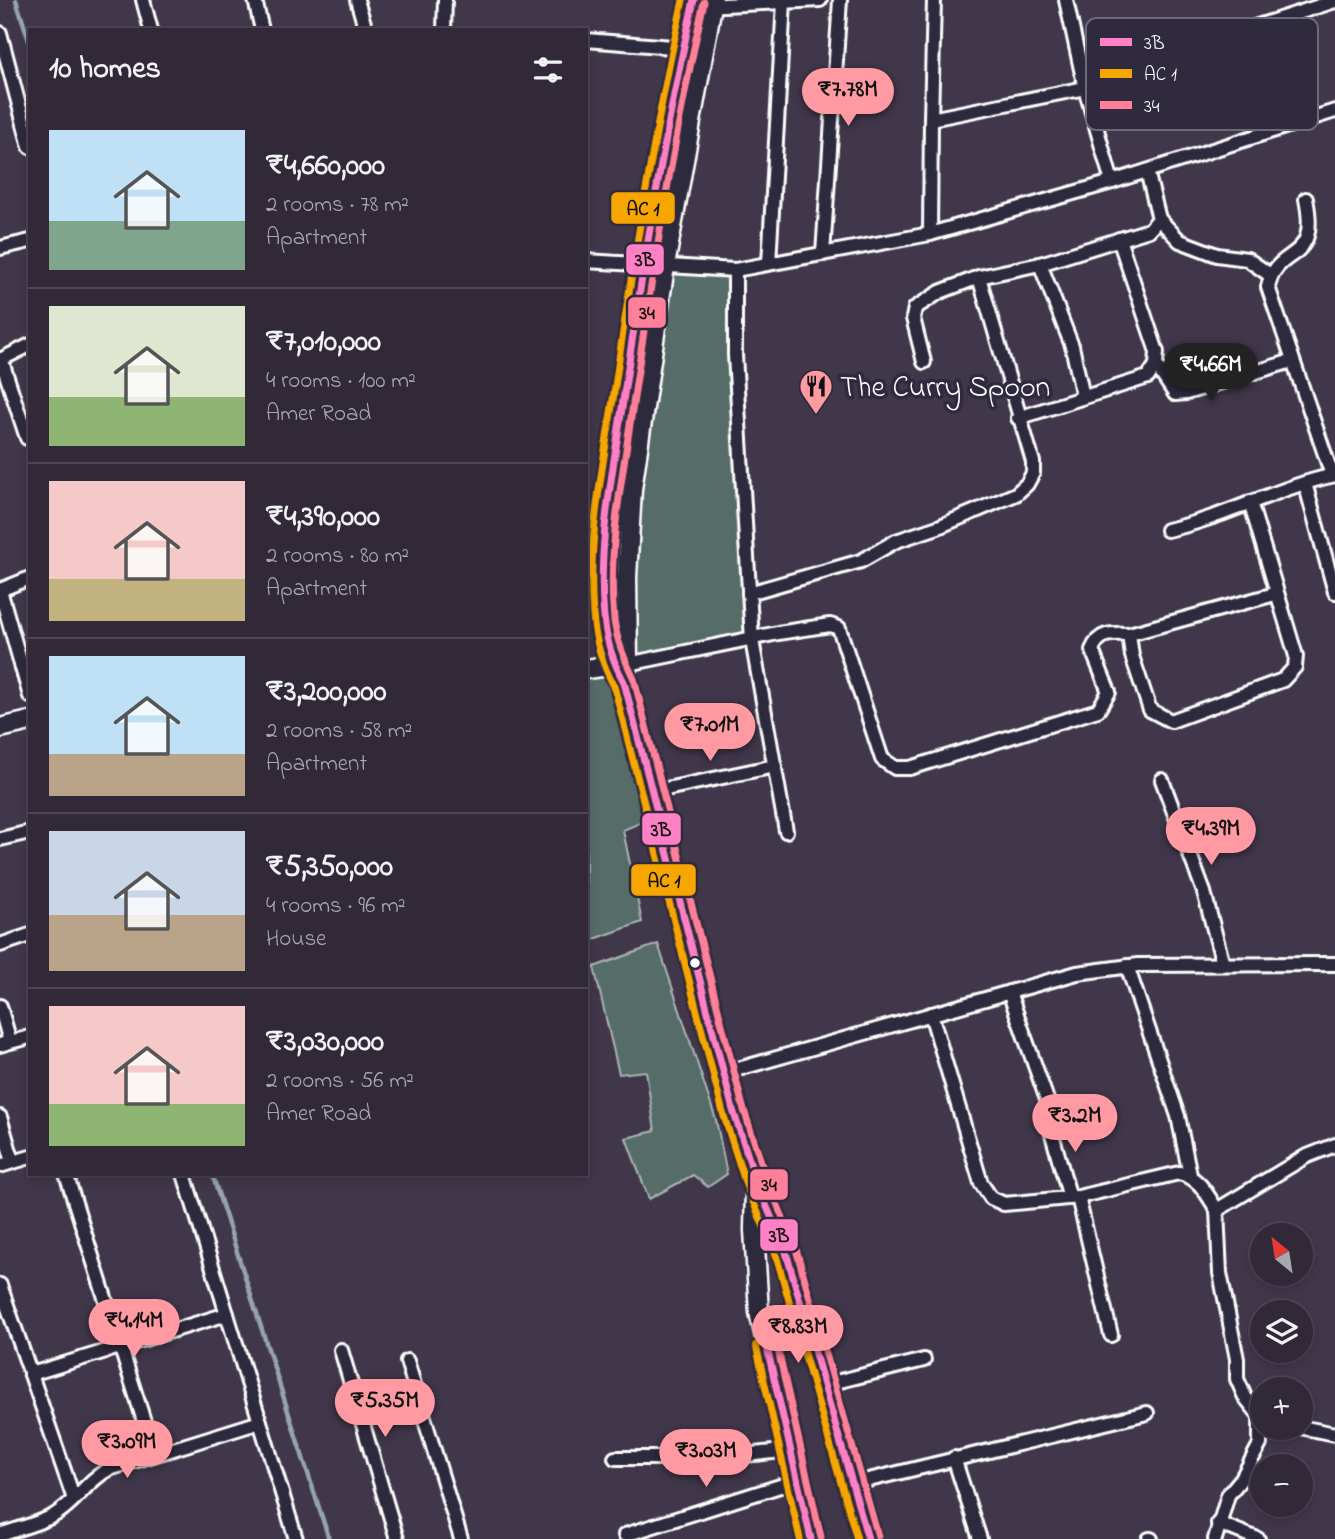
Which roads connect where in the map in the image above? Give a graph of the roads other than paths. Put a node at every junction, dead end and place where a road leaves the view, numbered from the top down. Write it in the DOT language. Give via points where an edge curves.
graph roads {
  1 [pos="143,0"];
  2 [pos="256,0"];
  3 [pos="357,0"];
  4 [pos="445,0"];
  5 [pos="820,0"];
  6 [pos="840,0"];
  7 [pos="934,0"];
  8 [pos="1066,0"];
  9 [pos="1335,1"];
  10 [pos="784,2"];
  11 [pos="703,3"];
  12 [pos="1282,18"];
  13 [pos="150,28"];
  14 [pos="262,28"];
  15 [pos="365,28"];
  16 [pos="444,28"];
  17 [pos="0,33"];
  18 [pos="588,40"];
  19 [pos="685,48"];
  20 [pos="1086,88"];
  21 [pos="1335,111"];
  22 [pos="1318,116"];
  23 [pos="931,118"];
  24 [pos="1097,130"];
  25 [pos="1275,130"];
  26 [pos="28,131"];
  27 [pos="1146,171"];
  28 [pos="1111,182"];
  29 [pos="1306,200"];
  30 [pos="1159,219"];
  31 [pos="930,234"];
  32 [pos="1119,239"];
  33 [pos="28,241"];
  34 [pos="0,248"];
  35 [pos="823,254"];
  36 [pos="588,261"];
  37 [pos="769,264"];
  38 [pos="1040,264"];
  39 [pos="642,265"];
  40 [pos="665,266"];
  41 [pos="735,270"];
  42 [pos="1270,275"];
  43 [pos="979,277"];
  44 [pos="28,346"];
  45 [pos="0,360"];
  46 [pos="1292,361"];
  47 [pos="924,362"];
  48 [pos="1156,365"];
  49 [pos="1083,397"];
  50 [pos="1018,418"];
  51 [pos="27,438"];
  52 [pos="1334,475"];
  53 [pos="1305,483"];
  54 [pos="1250,502"];
  55 [pos="1167,530"];
  56 [pos="28,579"];
  57 [pos="595,584"];
  58 [pos="0,590"];
  59 [pos="1335,592"];
  60 [pos="749,593"];
  61 [pos="1275,594"];
  62 [pos="1129,634"];
  63 [pos="752,640"];
  64 [pos="621,665"];
  65 [pos="588,668"];
  66 [pos="28,689"];
  67 [pos="28,721"];
  68 [pos="0,728"];
  69 [pos="775,766"];
  70 [pos="1162,780"];
  71 [pos="652,792"];
  72 [pos="786,831"];
  73 [pos="28,832"];
  74 [pos="0,839"];
  75 [pos="28,936"];
  76 [pos="0,945"];
  77 [pos="1223,964"];
  78 [pos="1335,964"];
  79 [pos="1127,966"];
  80 [pos="1009,992"];
  81 [pos="0,1006"];
  82 [pos="931,1014"];
  83 [pos="28,1037"];
  84 [pos="5,1043"];
  85 [pos="724,1073"];
  86 [pos="0,1117"];
  87 [pos="1335,1145"];
  88 [pos="28,1158"];
  89 [pos="13,1162"];
  90 [pos="0,1166"];
  91 [pos="1190,1175"];
  92 [pos="66,1176"];
  93 [pos="185,1176"];
  94 [pos="756,1181"];
  95 [pos="1074,1198"];
  96 [pos="1217,1210"];
  97 [pos="0,1285"];
  98 [pos="227,1314"];
  99 [pos="1111,1335"];
  100 [pos="120,1346"];
  101 [pos="341,1350"];
  102 [pos="924,1360"];
  103 [pos="407,1362"];
  104 [pos="31,1374"];
  105 [pos="824,1385"];
  106 [pos="1250,1403"];
  107 [pos="1147,1413"];
  108 [pos="260,1422"];
  109 [pos="1313,1430"];
  110 [pos="1335,1434"];
  111 [pos="1260,1440"];
  112 [pos="792,1450"];
  113 [pos="154,1453"];
  114 [pos="615,1458"];
  115 [pos="954,1458"];
  116 [pos="799,1480"];
  117 [pos="852,1484"];
  118 [pos="75,1499"];
  119 [pos="1218,1522"];
  120 [pos="0,1535"];
  121 [pos="625,1535"];
  122 [pos="296,1539"];
  123 [pos="397,1539"];
  124 [pos="461,1539"];
  125 [pos="811,1539"];
  126 [pos="868,1539"];
  127 [pos="980,1539"];
  128 [pos="1215,1539"];
  129 [pos="1258,1539"];
  1 -- 13 [label="street"];
  2 -- 14 [label="street"];
  3 -- 15 [label="street"];
  4 -- 16 [label="street"];
  5 -- 10 [label="street"];
  6 -- 35 [label="street"];
  7 -- 23 [label="street"];
  8 -- 20 [label="street"];
  9 -- 12 [label="street"];
  10 -- 11 [label="street"];
  10 -- 37 [label="street"];
  11 -- 19 [label="main road"];
  11 -- 40 [label="main road"];
  17 -- 26 [label="street"];
  18 -- 19 [label="street"];
  19 -- 39 [label="main road"];
  20 -- 23 [label="street"];
  21 -- 22 [label="street"];
  23 -- 31 [label="street"];
  24 -- 28 [label="street"];
  25 -- 27 [label="street"];
  27 -- 28 [label="street"];
  27 -- 30 [label="street"];
  28 -- 31 [label="street"];
  29 -- 42 [label="street" via="1310,233"];
  30 -- 32 [label="street" via="1149,230"];
  30 -- 42 [label="street" via="1180,241 1217,255 1247,259"];
  31 -- 35 [label="street"];
  32 -- 38 [label="street"];
  32 -- 48 [label="street" via="1157,352"];
  33 -- 34 [label="street"];
  35 -- 37 [label="street"];
  36 -- 39 [label="street"];
  37 -- 41 [label="street"];
  38 -- 43 [label="street"];
  38 -- 49 [label="street" via="1072,346"];
  39 -- 40 [label="street"];
  39 -- 57 [label="main road"];
  40 -- 41 [label="street"];
  40 -- 64 [label="main road" via="632,489"];
  41 -- 60 [label="street" via="735,355"];
  42 -- 46 [label="street" via="1272,303"];
  43 -- 47 [label="street" via="940,292 915,308 913,318"];
  43 -- 50 [label="street"];
  44 -- 45 [label="street"];
  45 -- 51 [label="street"];
  46 -- 48 [label="street" via="1186,394 1168,388"];
  46 -- 52 [label="street"];
  48 -- 49 [label="street" via="1148,377"];
  49 -- 50 [label="street"];
  50 -- 60 [label="street" via="1033,473 1016,494 896,541 861,561"];
  52 -- 53 [label="street"];
  53 -- 54 [label="street"];
  53 -- 59 [label="street"];
  54 -- 55 [label="street"];
  54 -- 61 [label="street"];
  56 -- 58 [label="street"];
  57 -- 64 [label="main road" via="605,633"];
  58 -- 66 [label="street"];
  60 -- 63 [label="street"];
  61 -- 62 [label="street"];
  61 -- 62 [label="street" via="1296,656 1295,667 1283,680 1171,721 1150,710"];
  62 -- 63 [label="street" via="1103,635 1091,650 1109,692 1098,710 910,768 895,768 883,759 839,628 830,625"];
  63 -- 64 [label="street"];
  63 -- 69 [label="street"];
  64 -- 65 [label="main road"];
  64 -- 71 [label="main road"];
  67 -- 68 [label="main road"];
  69 -- 71 [label="street"];
  69 -- 72 [label="street"];
  70 -- 77 [label="street" via="1204,892"];
  71 -- 85 [label="main road"];
  73 -- 74 [label="street"];
  75 -- 76 [label="street"];
  77 -- 78 [label="street"];
  77 -- 79 [label="street"];
  79 -- 80 [label="street" via="1077,973"];
  79 -- 91 [label="street" via="1178,1116"];
  80 -- 82 [label="street"];
  80 -- 95 [label="street" via="1052,1114 1052,1134"];
  81 -- 84 [label="street"];
  82 -- 85 [label="street"];
  82 -- 95 [label="street" via="981,1183 991,1198 1004,1204"];
  83 -- 84 [label="street"];
  85 -- 94 [label="main road"];
  86 -- 89 [label="street"];
  87 -- 96 [label="street" via="1305,1157"];
  88 -- 89 [label="street"];
  89 -- 90 [label="street"];
  91 -- 95 [label="street" via="1179,1173"];
  91 -- 96 [label="street"];
  92 -- 100 [label="street"];
  93 -- 98 [label="street"];
  94 -- 105 [label="main road" via="786,1252"];
  94 -- 112 [label="main road" via="759,1311"];
  95 -- 99 [label="street"];
  96 -- 106 [label="street" via="1223,1293 1237,1379"];
  97 -- 104 [label="street"];
  98 -- 100 [label="street"];
  98 -- 108 [label="street"];
  100 -- 104 [label="street"];
  100 -- 113 [label="street"];
  101 -- 123 [label="street"];
  102 -- 105 [label="street"];
  103 -- 124 [label="street"];
  104 -- 118 [label="street"];
  105 -- 117 [label="main road"];
  107 -- 115 [label="street"];
  108 -- 113 [label="street"];
  108 -- 122 [label="street"];
  109 -- 110 [label="street"];
  111 -- 119 [label="street"];
  112 -- 114 [label="street" via="717,1458"];
  112 -- 116 [label="main road"];
  113 -- 118 [label="street" via="91,1479"];
  115 -- 117 [label="street"];
  115 -- 127 [label="street"];
  116 -- 121 [label="street"];
  116 -- 125 [label="main road"];
  117 -- 126 [label="main road"];
  118 -- 120 [label="street" via="54,1516"];
  119 -- 128 [label="street"];
  119 -- 129 [label="street"];
}
